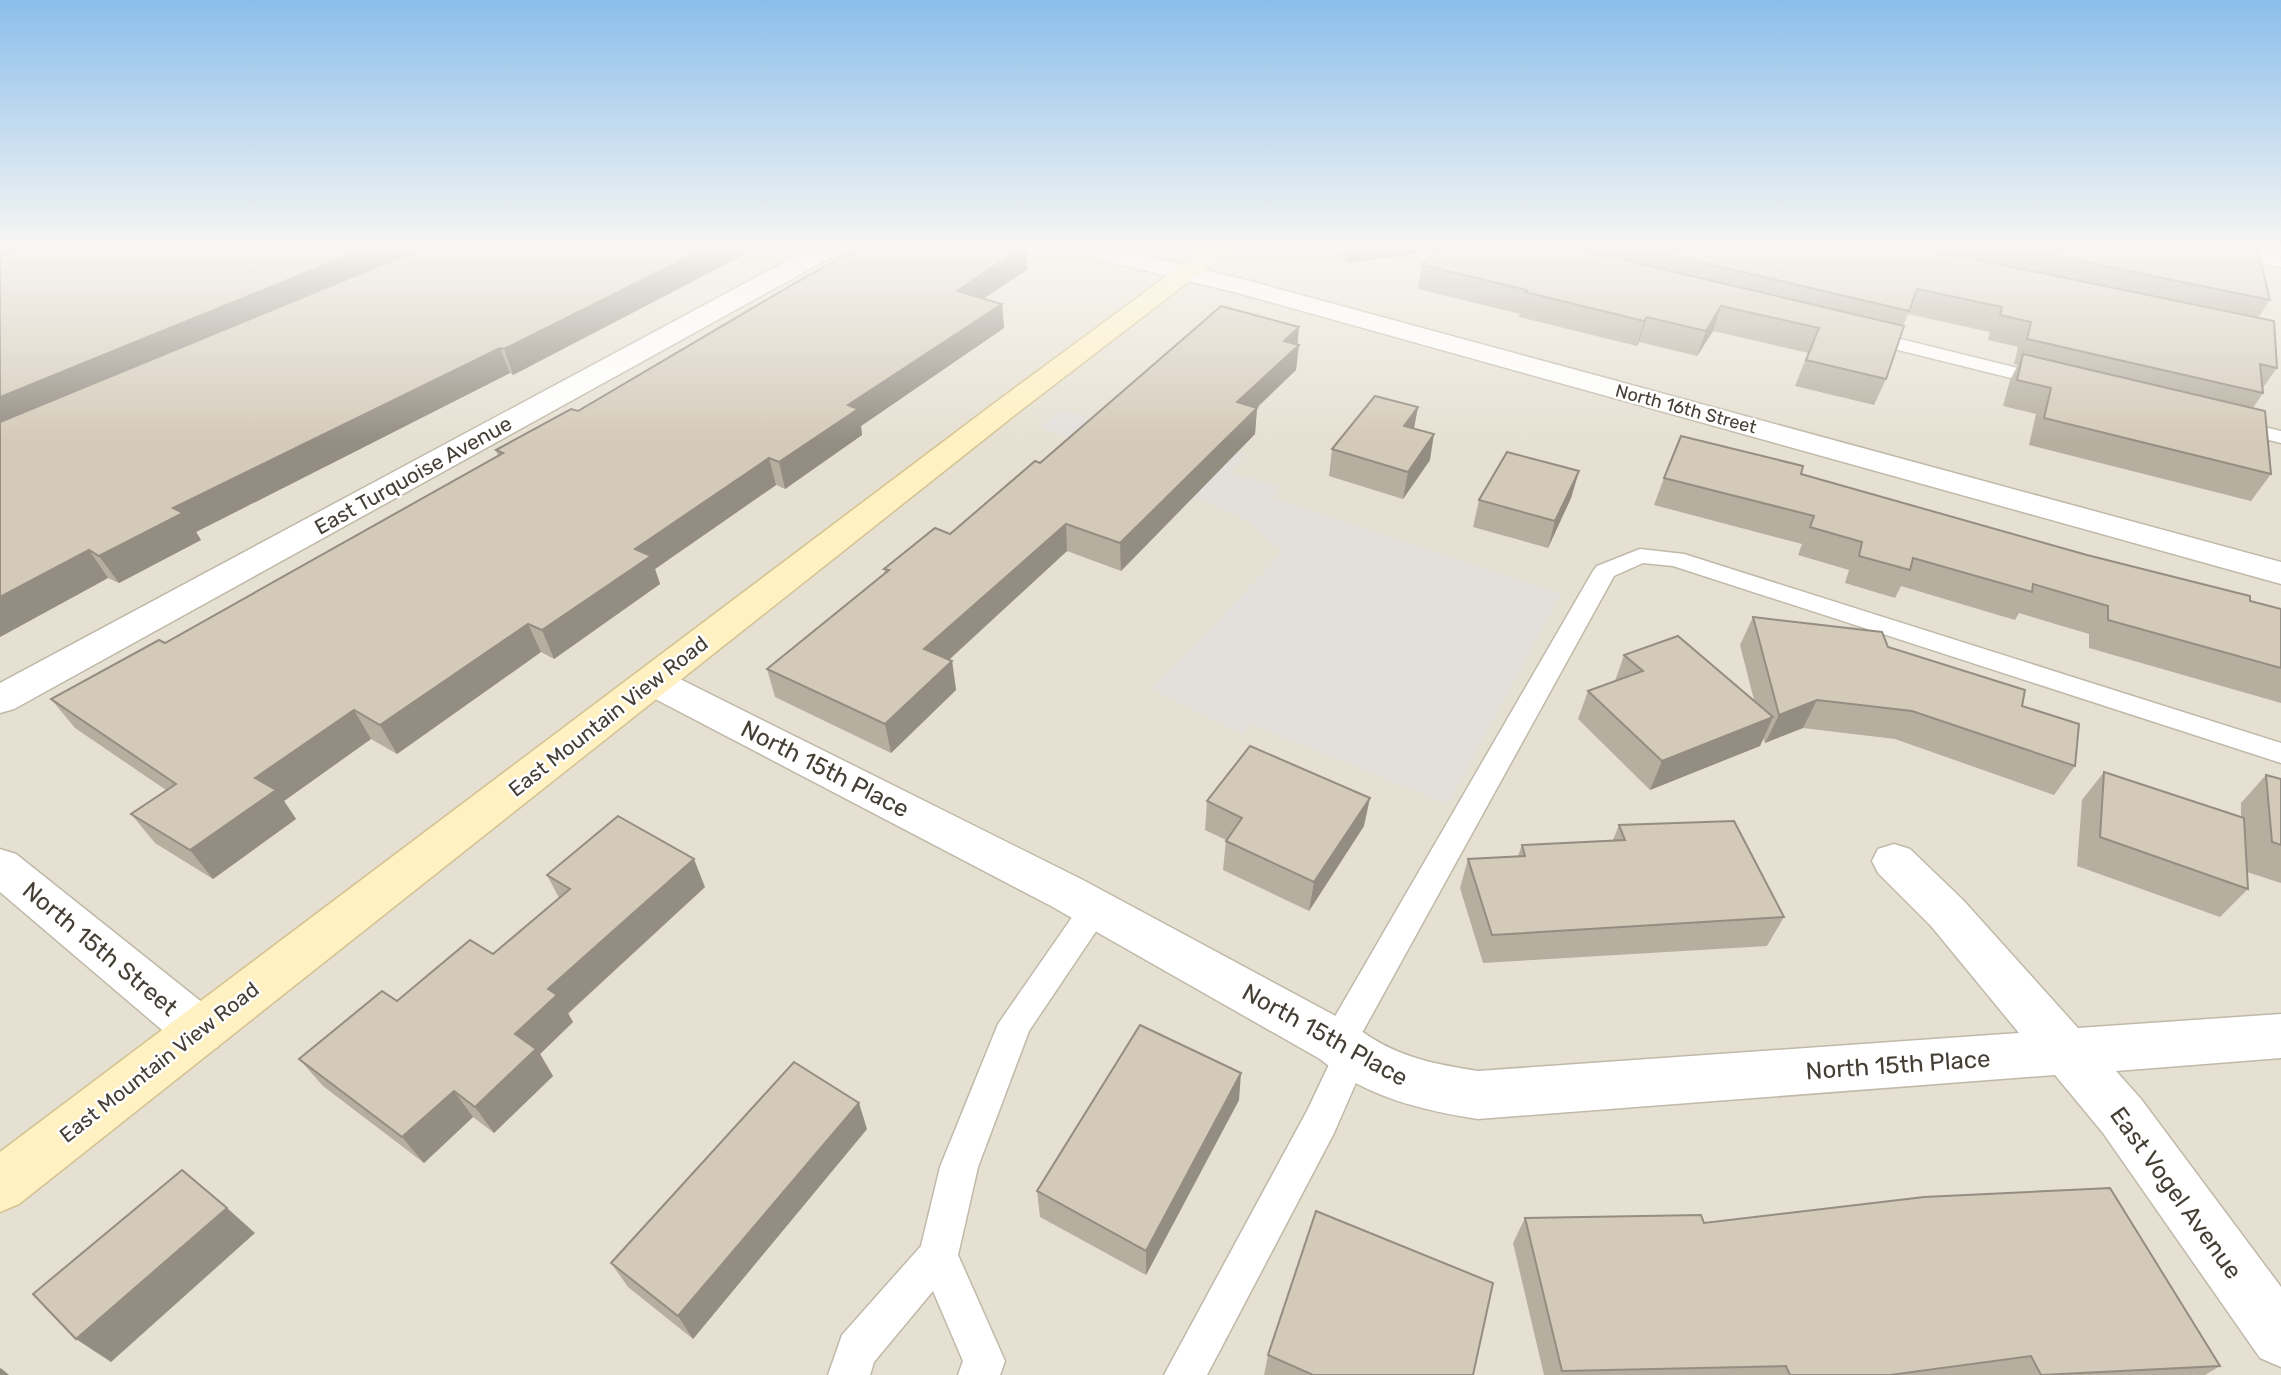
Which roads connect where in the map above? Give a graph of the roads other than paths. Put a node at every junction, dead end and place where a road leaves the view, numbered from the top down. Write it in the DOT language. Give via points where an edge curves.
graph roads {
  1 [pos="708,314"];
  2 [pos="1131,314"];
  3 [pos="1336,314"];
  4 [pos="1851,333"];
  5 [pos="2066,385"];
  6 [pos="2214,421"];
  7 [pos="2281,437"];
  8 [pos="2281,573"];
  9 [pos="653,682"];
  10 [pos="0,700"];
  11 [pos="2281,753"];
  12 [pos="1894,862"];
  13 [pos="0,866"];
  14 [pos="1096,909"];
  15 [pos="200,1031"];
  16 [pos="2281,1035"];
  17 [pos="1344,1049"];
  18 [pos="2068,1053"];
  19 [pos="0,1185"];
  20 [pos="938,1256"];
  21 [pos="2281,1337"];
  22 [pos="849,1375"];
  23 [pos="979,1375"];
  24 [pos="1185,1375"];
  1 -- 10 [label="street, East Turquoise Avenue"];
  2 -- 9 [label="street, East Mountain View Road"];
  3 -- 8 [label="street, North 16th Street"];
  4 -- 5 [label="lane"];
  6 -- 7 [label="lane"];
  9 -- 14 [label="street, North 15th Place"];
  9 -- 15 [label="street, East Mountain View Road"];
  11 -- 17 [label="lane" via="1676,559 1640,556 1605,570"];
  12 -- 18 [label="street" via="1947,913"];
  13 -- 15 [label="street, North 15th Street"];
  14 -- 17 [label="street, North 15th Place"];
  14 -- 20 [label="lane" via="1016,1024 959,1167"];
  15 -- 19 [label="street, East Mountain View Road"];
  16 -- 18 [label="street, North 15th Place"];
  17 -- 18 [label="street, North 15th Place" via="1410,1084 1478,1095"];
  17 -- 24 [label="lane" via="1321,1121"];
  18 -- 21 [label="street, East Vogel Avenue" via="2122,1116"];
  20 -- 22 [label="lane" via="857,1350"];
  20 -- 23 [label="lane" via="984,1361"];
}
